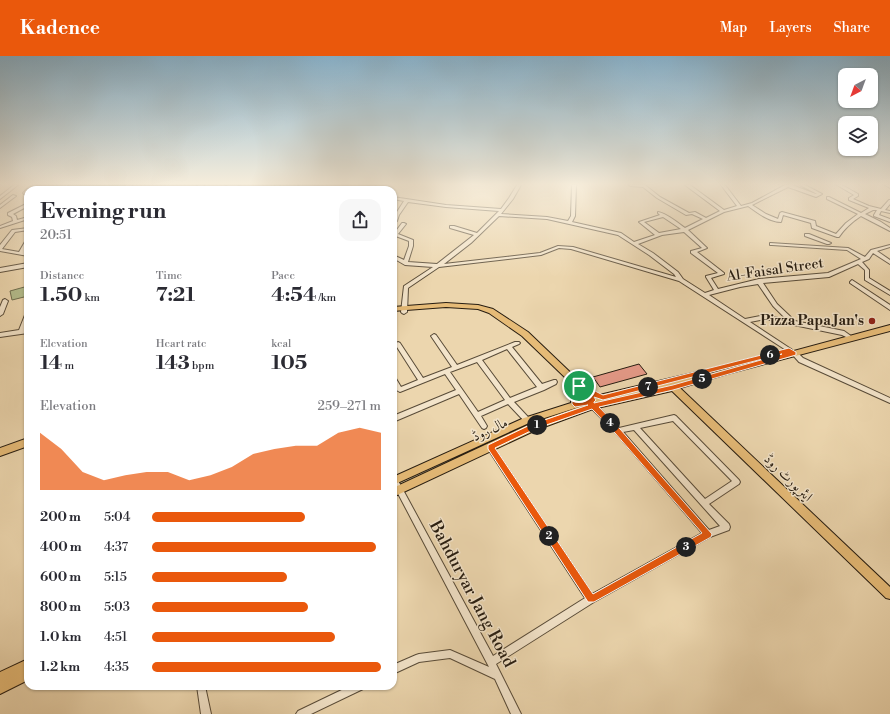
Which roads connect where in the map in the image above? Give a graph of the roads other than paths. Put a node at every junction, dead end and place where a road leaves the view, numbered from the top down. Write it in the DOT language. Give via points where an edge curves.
graph roads {
  1 [pos="13,216"];
  2 [pos="496,216"];
  3 [pos="509,216"];
  4 [pos="573,216"];
  5 [pos="658,216"];
  6 [pos="664,216"];
  7 [pos="698,216"];
  8 [pos="712,216"];
  9 [pos="766,216"];
  10 [pos="781,216"];
  11 [pos="791,216"];
  12 [pos="859,216"];
  13 [pos="864,216"];
  14 [pos="878,216"];
  15 [pos="24,219"];
  16 [pos="705,219"];
  17 [pos="15,221"];
  18 [pos="890,221"];
  19 [pos="570,223"];
  20 [pos="404,224"];
  21 [pos="0,227"];
  22 [pos="452,227"];
  23 [pos="24,230"];
  24 [pos="685,230"];
  25 [pos="890,230"];
  26 [pos="397,233"];
  27 [pos="476,234"];
  28 [pos="658,235"];
  29 [pos="807,235"];
  30 [pos="397,236"];
  31 [pos="837,236"];
  32 [pos="829,243"];
  33 [pos="635,244"];
  34 [pos="772,244"];
  35 [pos="890,246"];
  36 [pos="24,248"];
  37 [pos="833,248"];
  38 [pos="0,249"];
  39 [pos="873,251"];
  40 [pos="21,254"];
  41 [pos="24,254"];
  42 [pos="399,260"];
  43 [pos="862,260"];
  44 [pos="890,262"];
  45 [pos="405,263"];
  46 [pos="24,266"];
  47 [pos="438,266"];
  48 [pos="0,270"];
  49 [pos="681,280"];
  50 [pos="759,281"];
  51 [pos="852,282"];
  52 [pos="717,291"];
  53 [pos="890,293"];
  54 [pos="704,295"];
  55 [pos="5,301"];
  56 [pos="890,307"];
  57 [pos="397,309"];
  58 [pos="403,310"];
  59 [pos="397,312"];
  60 [pos="0,314"];
  61 [pos="745,321"];
  62 [pos="794,323"];
  63 [pos="24,326"];
  64 [pos="889,326"];
  65 [pos="22,332"];
  66 [pos="0,335"];
  67 [pos="434,336"];
  68 [pos="848,336"];
  69 [pos="517,343"];
  70 [pos="398,344"];
  71 [pos="508,347"];
  72 [pos="792,352"];
  73 [pos="478,359"];
  74 [pos="456,368"];
  75 [pos="447,372"];
  76 [pos="422,382"];
  77 [pos="554,382"];
  78 [pos="397,385"];
  79 [pos="671,385"];
  80 [pos="577,387"];
  81 [pos="542,388"];
  82 [pos="459,390"];
  83 [pos="509,401"];
  84 [pos="890,401"];
  85 [pos="595,402"];
  86 [pos="575,404"];
  87 [pos="477,415"];
  88 [pos="397,417"];
  89 [pos="526,420"];
  90 [pos="484,426"];
  91 [pos="635,427"];
  92 [pos="618,431"];
  93 [pos="24,437"];
  94 [pos="24,443"];
  95 [pos="0,446"];
  96 [pos="490,447"];
  97 [pos="0,452"];
  98 [pos="397,479"];
  99 [pos="397,491"];
  100 [pos="397,493"];
  101 [pos="704,503"];
  102 [pos="708,534"];
  103 [pos="890,594"];
  104 [pos="591,599"];
  105 [pos="491,662"];
  106 [pos="24,666"];
  107 [pos="397,668"];
  108 [pos="24,676"];
  109 [pos="498,676"];
  110 [pos="0,678"];
  111 [pos="0,688"];
  112 [pos="202,690"];
  113 [pos="352,690"];
  114 [pos="206,714"];
  115 [pos="301,714"];
  116 [pos="516,714"];
  1 -- 17 [label="street"];
  2 -- 27 [label="street"];
  3 -- 19 [label="street" via="547,218"];
  4 -- 19 [label="street"];
  5 -- 28 [label="street" via="641,222"];
  6 -- 24 [label="street"];
  7 -- 16 [label="street"];
  8 -- 16 [label="street"];
  9 -- 10 [label="street" via="779,221"];
  11 -- 31 [label="street" via="813,222 814,227"];
  12 -- 31 [label="street"];
  13 -- 25 [label="street"];
  14 -- 18 [label="street"];
  15 -- 17 [label="street"];
  16 -- 24 [label="street"];
  17 -- 21 [label="street"];
  19 -- 33 [label="street" via="619,234"];
  20 -- 26 [label="street"];
  22 -- 27 [label="street"];
  23 -- 38 [label="street" via="14,231"];
  24 -- 28 [label="street"];
  24 -- 52 [label="street" via="705,248 693,252 722,273 708,277"];
  27 -- 47 [label="street"];
  28 -- 33 [label="street"];
  29 -- 32 [label="street"];
  30 -- 45 [label="street" via="411,240 412,246"];
  31 -- 32 [label="street"];
  32 -- 37 [label="street"];
  33 -- 49 [label="street" via="676,273"];
  34 -- 37 [label="street"];
  35 -- 39 [label="street, Al-Faisal Street"];
  36 -- 40 [label="street"];
  37 -- 43 [label="street" via="848,249"];
  38 -- 40 [label="street"];
  39 -- 43 [label="street, Al-Faisal Street"];
  39 -- 44 [label="street"];
  40 -- 41 [label="street"];
  42 -- 45 [label="street"];
  43 -- 50 [label="street, Al-Faisal Street" via="829,275"];
  43 -- 53 [label="street" via="867,279"];
  45 -- 47 [label="street"];
  46 -- 48 [label="street"];
  47 -- 49 [label="street" via="541,254 558,247 592,253"];
  47 -- 58 [label="street" via="406,287"];
  49 -- 54 [label="street"];
  50 -- 52 [label="street, Al-Faisal Street"];
  50 -- 62 [label="street" via="775,305"];
  51 -- 56 [label="street"];
  52 -- 54 [label="street, Al-Faisal Street"];
  54 -- 61 [label="street"];
  55 -- 60 [label="street"];
  57 -- 58 [label="main road"];
  58 -- 59 [label="main road"];
  58 -- 80 [label="main road" via="461,308 492,316 520,336"];
  61 -- 62 [label="street" via="764,317"];
  61 -- 72 [label="street"];
  62 -- 68 [label="street"];
  63 -- 65 [label="street"];
  64 -- 68 [label="main road"];
  64 -- 72 [label="main road"];
  65 -- 66 [label="street"];
  67 -- 74 [label="street"];
  68 -- 72 [label="main road"];
  69 -- 71 [label="street"];
  70 -- 76 [label="street"];
  71 -- 73 [label="street"];
  71 -- 81 [label="street"];
  72 -- 79 [label="main road, مال روڈ"];
  72 -- 84 [label="street" via="801,360"];
  73 -- 74 [label="street"];
  73 -- 83 [label="street"];
  74 -- 75 [label="street"];
  75 -- 76 [label="street"];
  75 -- 82 [label="street"];
  76 -- 78 [label="street" via="400,390"];
  77 -- 81 [label="street"];
  79 -- 85 [label="main road, مال روڈ"];
  79 -- 103 [label="main road, ایئرپورٹ روڈ"];
  80 -- 85 [label="main road"];
  80 -- 86 [label="main road"];
  81 -- 83 [label="street"];
  82 -- 87 [label="street"];
  82 -- 88 [label="street"];
  83 -- 87 [label="street"];
  83 -- 89 [label="street"];
  85 -- 86 [label="main road, مال روڈ"];
  85 -- 92 [label="street"];
  85 -- 96 [label="main road, مال روڈ"];
  86 -- 89 [label="main road, مال روڈ"];
  87 -- 90 [label="street"];
  89 -- 98 [label="main road, مال روڈ"];
  91 -- 92 [label="street"];
  91 -- 101 [label="street"];
  91 -- 101 [label="street" via="674,418 737,482"];
  92 -- 102 [label="street"];
  93 -- 95 [label="main road"];
  94 -- 97 [label="main road"];
  96 -- 99 [label="main road, مال روڈ"];
  96 -- 104 [label="street"];
  100 -- 105 [label="street, Bahduryar Jang Road"];
  101 -- 102 [label="street" via="726,527"];
  102 -- 104 [label="street"];
  104 -- 105 [label="street"];
  105 -- 109 [label="street, Bahduryar Jang Road"];
  106 -- 110 [label="main road"];
  107 -- 109 [label="street" via="419,658 450,654"];
  108 -- 111 [label="main road"];
  109 -- 116 [label="street, Bahduryar Jang Road"];
  112 -- 114 [label="street"];
  113 -- 115 [label="street"];
}
